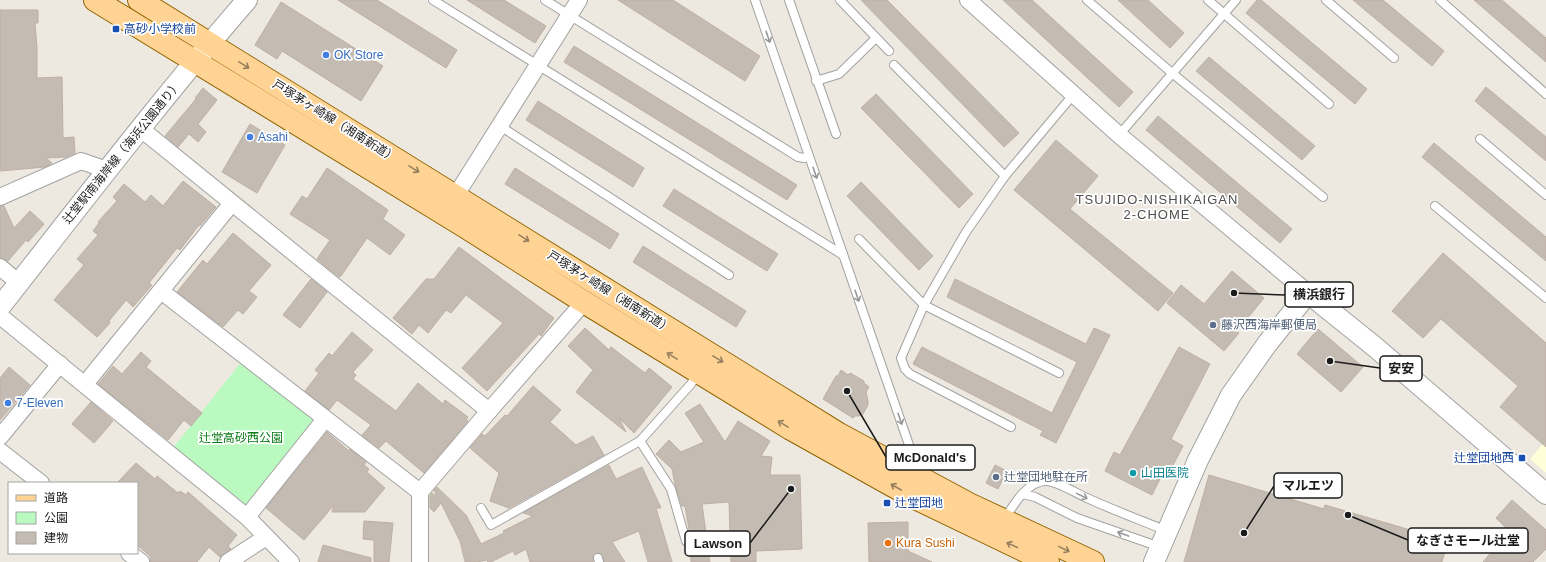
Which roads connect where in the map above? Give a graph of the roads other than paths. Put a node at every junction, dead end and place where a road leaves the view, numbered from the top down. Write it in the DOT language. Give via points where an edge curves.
graph roads {
  1 [pos="95,0"];
  2 [pos="139,0"];
  3 [pos="248,0"];
  4 [pos="433,0"];
  5 [pos="545,0"];
  6 [pos="579,0"];
  7 [pos="756,0"];
  8 [pos="789,0"];
  9 [pos="840,0"];
  10 [pos="968,0"];
  11 [pos="1086,0"];
  12 [pos="1208,0"];
  13 [pos="1236,0"];
  14 [pos="1326,0"];
  15 [pos="1440,0"];
  16 [pos="569,15"];
  17 [pos="1224,15"];
  18 [pos="876,38"];
  19 [pos="210,45"];
  20 [pos="889,51"];
  21 [pos="1394,58"];
  22 [pos="195,62"];
  23 [pos="538,65"];
  24 [pos="894,65"];
  25 [pos="1172,73"];
  26 [pos="816,80"];
  27 [pos="1546,94"];
  28 [pos="1073,95"];
  29 [pos="1329,104"];
  30 [pos="500,126"];
  31 [pos="141,128"];
  32 [pos="836,134"];
  33 [pos="1119,135"];
  34 [pos="1480,139"];
  35 [pos="804,158"];
  36 [pos="107,170"];
  37 [pos="1005,176"];
  38 [pos="456,195"];
  39 [pos="1546,196"];
  40 [pos="0,197"];
  41 [pos="1323,197"];
  42 [pos="232,203"];
  43 [pos="1435,206"];
  44 [pos="859,239"];
  45 [pos="843,255"];
  46 [pos="0,268"];
  47 [pos="730,275"];
  48 [pos="19,283"];
  49 [pos="161,291"];
  50 [pos="1308,293"];
  51 [pos="1546,298"];
  52 [pos="584,302"];
  53 [pos="924,305"];
  54 [pos="0,307"];
  55 [pos="0,316"];
  56 [pos="60,364"];
  57 [pos="698,372"];
  58 [pos="1059,372"];
  59 [pos="85,384"];
  60 [pos="489,411"];
  61 [pos="325,419"];
  62 [pos="1011,427"];
  63 [pos="0,437"];
  64 [pos="640,442"];
  65 [pos="0,450"];
  66 [pos="901,468"];
  67 [pos="40,482"];
  68 [pos="420,492"];
  69 [pos="1023,494"];
  70 [pos="1546,494"];
  71 [pos="481,508"];
  72 [pos="247,517"];
  73 [pos="1004,520"];
  74 [pos="266,537"];
  75 [pos="716,537"];
  76 [pos="1160,547"];
  77 [pos="130,554"];
  78 [pos="141,562"];
  79 [pos="228,562"];
  80 [pos="291,562"];
  81 [pos="420,562"];
  82 [pos="1048,562"];
  83 [pos="1093,562"];
  1 -- 22 [label="main road, 戸塚茅ヶ崎線（湘南新道）"];
  2 -- 19 [label="main road, 戸塚茅ヶ崎線（湘南新道）"];
  3 -- 19 [label="street, 辻堂駅南海岸線（海浜公園通り）"];
  4 -- 23 [label="lane"];
  5 -- 16 [label="lane"];
  6 -- 16 [label="street"];
  7 -- 45 [label="lane, one-way"];
  8 -- 26 [label="lane"];
  9 -- 18 [label="lane"];
  10 -- 28 [label="street"];
  11 -- 25 [label="lane"];
  12 -- 17 [label="lane"];
  13 -- 17 [label="lane"];
  14 -- 21 [label="lane"];
  15 -- 27 [label="lane"];
  16 -- 23 [label="street"];
  16 -- 35 [label="lane" via="798,157"];
  17 -- 25 [label="lane"];
  17 -- 29 [label="lane"];
  18 -- 20 [label="lane"];
  18 -- 26 [label="lane" via="839,74"];
  19 -- 22 [label="street, 辻堂駅南海岸線（海浜公園通り）"];
  19 -- 38 [label="main road, 戸塚茅ヶ崎線（湘南新道）, one-way"];
  22 -- 31 [label="street, 辻堂駅南海岸線（海浜公園通り）"];
  22 -- 52 [label="main road, 戸塚茅ヶ崎線（湘南新道）"];
  23 -- 30 [label="street"];
  23 -- 45 [label="lane"];
  24 -- 37 [label="lane"];
  25 -- 33 [label="lane"];
  25 -- 41 [label="lane"];
  26 -- 32 [label="lane"];
  28 -- 33 [label="street"];
  28 -- 37 [label="lane"];
  30 -- 38 [label="street"];
  30 -- 47 [label="lane"];
  31 -- 36 [label="street, 辻堂駅南海岸線（海浜公園通り）"];
  31 -- 42 [label="street"];
  33 -- 50 [label="street"];
  34 -- 39 [label="lane"];
  36 -- 40 [label="street" via="80,161"];
  36 -- 48 [label="street, 辻堂駅南海岸線（海浜公園通り）"];
  37 -- 53 [label="lane" via="966,232"];
  38 -- 66 [label="main road, 戸塚茅ヶ崎線（湘南新道）, one-way" via="709,354"];
  42 -- 49 [label="street"];
  42 -- 60 [label="street"];
  43 -- 51 [label="lane"];
  44 -- 53 [label="lane"];
  45 -- 66 [label="lane, one-way" via="909,445"];
  46 -- 48 [label="street"];
  48 -- 54 [label="street, 辻堂駅南海岸線（海浜公園通り）"];
  49 -- 59 [label="street"];
  49 -- 61 [label="street"];
  50 -- 70 [label="street"];
  50 -- 76 [label="street" via="1231,395 1198,460"];
  57 -- 52 [label="main road, 戸塚茅ヶ崎線（湘南新道）, one-way"];
  52 -- 60 [label="street"];
  53 -- 58 [label="lane"];
  53 -- 62 [label="lane" via="901,358 905,369"];
  55 -- 56 [label="street"];
  56 -- 59 [label="street"];
  56 -- 63 [label="street"];
  57 -- 64 [label="lane" via="691,384"];
  82 -- 57 [label="main road, 戸塚茅ヶ崎線（湘南新道）, one-way" via="911,496 791,429"];
  59 -- 72 [label="street"];
  60 -- 68 [label="street"];
  61 -- 68 [label="street"];
  61 -- 72 [label="street"];
  64 -- 71 [label="lane" via="490,525"];
  64 -- 75 [label="lane" via="671,489 686,541"];
  65 -- 67 [label="street"];
  66 -- 73 [label="main road, 戸塚茅ヶ崎線（湘南新道）"];
  68 -- 81 [label="street"];
  69 -- 73 [label="lane"];
  76 -- 69 [label="lane, one-way" via="1077,518"];
  69 -- 76 [label="lane, one-way" via="1033,484 1046,480 1058,484 1087,499"];
  72 -- 74 [label="street"];
  73 -- 83 [label="main road, 戸塚茅ヶ崎線（湘南新道）, one-way"];
  74 -- 79 [label="street"];
  74 -- 80 [label="street"];
  77 -- 78 [label="street"];
}
